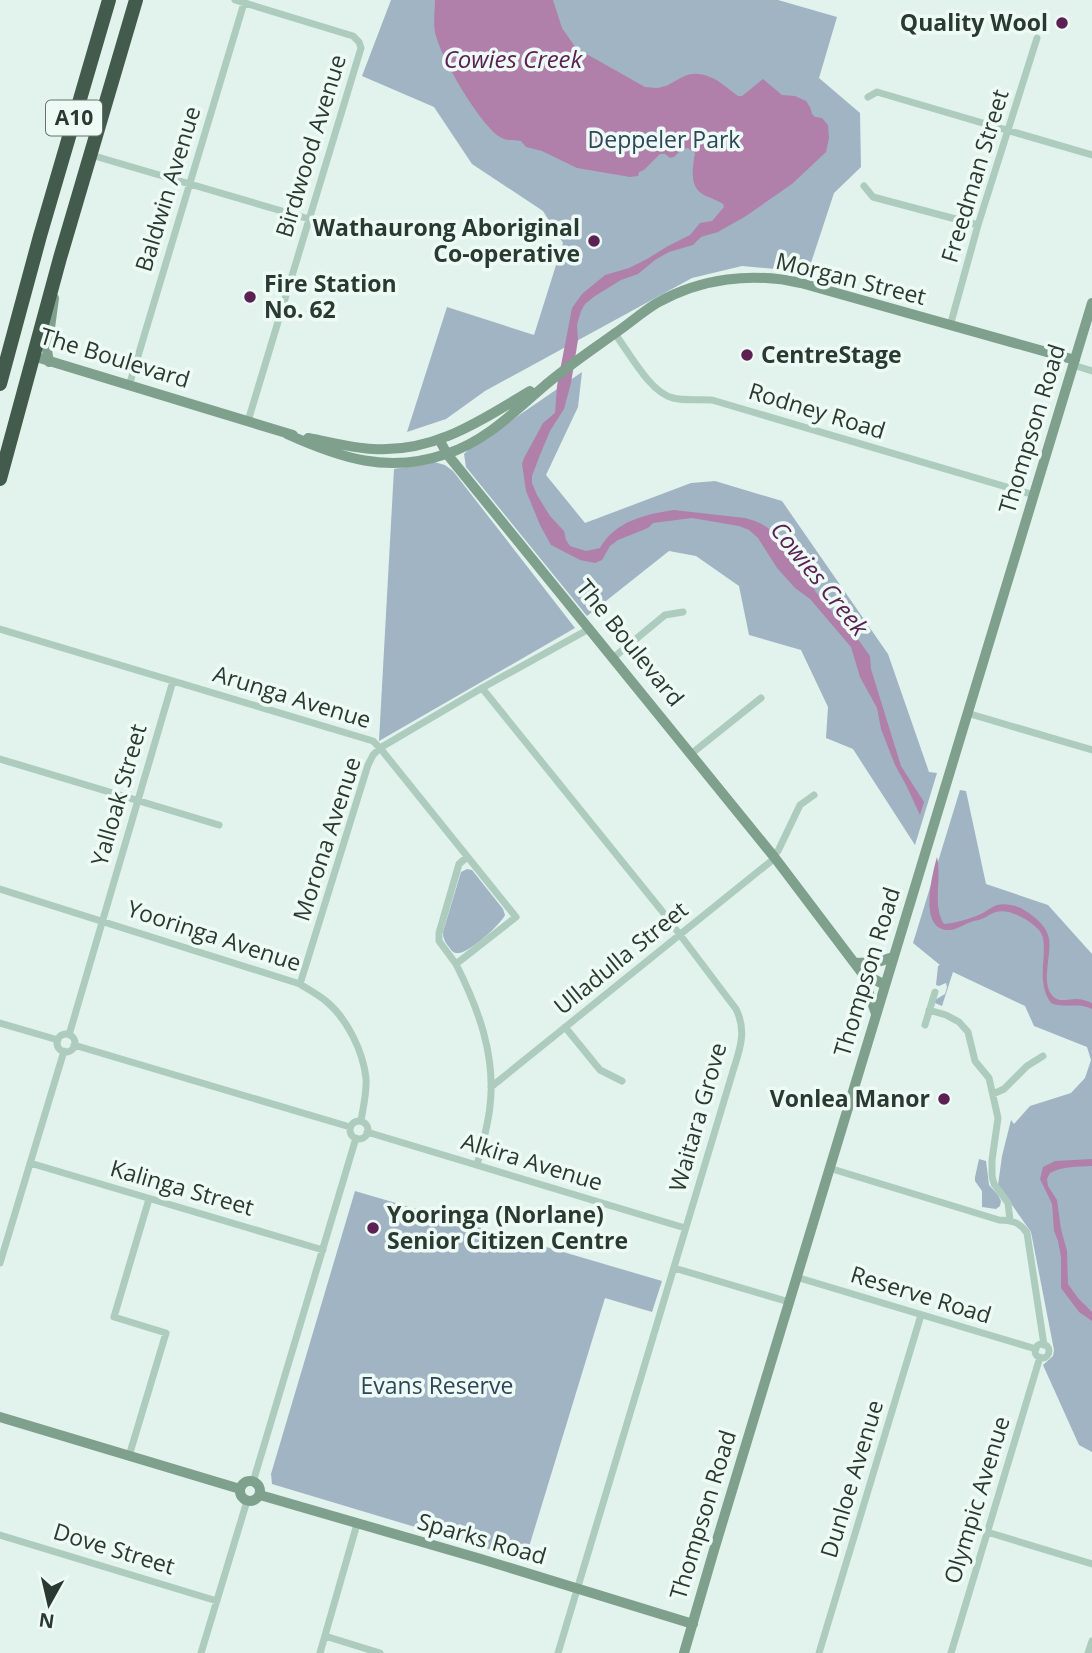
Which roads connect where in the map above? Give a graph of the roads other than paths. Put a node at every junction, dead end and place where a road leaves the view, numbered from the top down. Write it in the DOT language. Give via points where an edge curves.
graph roads {
  1 [pos="109,0"];
  2 [pos="136,0"];
  3 [pos="235,0"];
  4 [pos="244,3"];
  5 [pos="1037,37"];
  6 [pos="868,97"];
  7 [pos="1009,131"];
  8 [pos="90,155"];
  9 [pos="1092,155"];
  10 [pos="190,184"];
  11 [pos="864,186"];
  12 [pos="309,219"];
  13 [pos="978,225"];
  14 [pos="56,271"];
  15 [pos="1092,303"];
  16 [pos="950,326"];
  17 [pos="615,334"];
  18 [pos="5,348"];
  19 [pos="33,356"];
  20 [pos="49,362"];
  21 [pos="1074,362"];
  22 [pos="1092,371"];
  23 [pos="556,375"];
  24 [pos="0,384"];
  25 [pos="129,386"];
  26 [pos="248,421"];
  27 [pos="288,434"];
  28 [pos="440,441"];
  29 [pos="447,454"];
  30 [pos="0,479"];
  31 [pos="1034,495"];
  32 [pos="682,612"];
  33 [pos="0,629"];
  34 [pos="589,629"];
  35 [pos="613,658"];
  36 [pos="173,681"];
  37 [pos="482,688"];
  38 [pos="761,698"];
  39 [pos="968,713"];
  40 [pos="380,748"];
  41 [pos="1092,751"];
  42 [pos="691,754"];
  43 [pos="0,759"];
  44 [pos="814,795"];
  45 [pos="138,800"];
  46 [pos="219,825"];
  47 [pos="467,857"];
  48 [pos="774,857"];
  49 [pos="0,889"];
  50 [pos="103,920"];
  51 [pos="680,934"];
  52 [pos="893,957"];
  53 [pos="456,964"];
  54 [pos="858,968"];
  55 [pos="300,984"];
  56 [pos="885,985"];
  57 [pos="935,992"];
  58 [pos="929,1010"];
  59 [pos="876,1014"];
  60 [pos="0,1023"];
  61 [pos="925,1026"];
  62 [pos="565,1027"];
  63 [pos="69,1035"];
  64 [pos="58,1040"];
  65 [pos="74,1045"];
  66 [pos="64,1051"];
  67 [pos="1043,1056"];
  68 [pos="622,1081"];
  69 [pos="491,1087"];
  70 [pos="993,1094"];
  71 [pos="361,1121"];
  72 [pos="350,1127"];
  73 [pos="367,1132"];
  74 [pos="356,1138"];
  75 [pos="30,1163"];
  76 [pos="477,1165"];
  77 [pos="830,1168"];
  78 [pos="149,1199"];
  79 [pos="1010,1220"];
  80 [pos="685,1228"];
  81 [pos="323,1250"];
  82 [pos="0,1263"];
  83 [pos="674,1268"];
  84 [pos="796,1277"];
  85 [pos="789,1302"];
  86 [pos="921,1315"];
  87 [pos="1044,1345"];
  88 [pos="1036,1349"];
  89 [pos="1040,1357"];
  90 [pos="0,1417"];
  91 [pos="129,1456"];
  92 [pos="253,1482"];
  93 [pos="240,1489"];
  94 [pos="260,1495"];
  95 [pos="247,1501"];
  96 [pos="357,1524"];
  97 [pos="987,1532"];
  98 [pos="0,1535"];
  99 [pos="1092,1564"];
  100 [pos="577,1588"];
  101 [pos="217,1601"];
  102 [pos="692,1625"];
  103 [pos="325,1636"];
  104 [pos="1092,1641"];
  105 [pos="201,1653"];
  106 [pos="320,1653"];
  107 [pos="380,1653"];
  108 [pos="558,1653"];
  109 [pos="684,1653"];
  110 [pos="820,1653"];
  111 [pos="951,1653"];
  112 [pos="1088,1653"];
  1 -- 18 [label="highway, A10"];
  2 -- 8 [label="highway, A10"];
  3 -- 4 [label="street"];
  4 -- 10 [label="street, Baldwin Avenue"];
  4 -- 12 [label="street, Birdwood Avenue" via="353,36 359,42"];
  5 -- 7 [label="street, Freedman Street"];
  6 -- 7 [label="street" via="877,93"];
  7 -- 9 [label="street"];
  7 -- 13 [label="street, Freedman Street"];
  8 -- 10 [label="street"];
  8 -- 14 [label="highway, A10"];
  10 -- 12 [label="street"];
  10 -- 25 [label="street, Baldwin Avenue"];
  11 -- 13 [label="street" via="873,197"];
  12 -- 26 [label="street, Birdwood Avenue"];
  13 -- 16 [label="street, Freedman Street"];
  14 -- 19 [label="highway, A10"];
  14 -- 20 [label="main road"];
  15 -- 21 [label="main road, Thompson Road"];
  16 -- 17 [label="main road, Morgan Street" via="801,283 743,278 681,291"];
  16 -- 21 [label="main road, Morgan Street"];
  17 -- 23 [label="main road, Morgan Street"];
  17 -- 31 [label="street, Rodney Road" via="660,393 712,400"];
  18 -- 19 [label="highway, The Boulevard"];
  18 -- 24 [label="highway, A10"];
  19 -- 20 [label="main road, The Boulevard"];
  19 -- 30 [label="highway, A10"];
  20 -- 25 [label="main road, The Boulevard"];
  21 -- 22 [label="street, Morgan Street"];
  21 -- 31 [label="main road, Thompson Road"];
  23 -- 28 [label="main road, Morgan Street"];
  23 -- 29 [label="main road, Morgan Street" via="494,428"];
  25 -- 26 [label="main road, The Boulevard"];
  26 -- 27 [label="main road, The Boulevard"];
  27 -- 28 [label="main road, The Boulevard" via="377,450"];
  27 -- 29 [label="main road, The Boulevard" via="332,453 366,461 397,463"];
  28 -- 29 [label="main road"];
  29 -- 34 [label="main road, The Boulevard"];
  31 -- 39 [label="main road, Thompson Road"];
  32 -- 35 [label="street" via="666,615"];
  33 -- 36 [label="street, Arunga Avenue"];
  34 -- 35 [label="main road, The Boulevard"];
  34 -- 37 [label="street, Arunga Avenue"];
  35 -- 42 [label="main road, The Boulevard"];
  36 -- 40 [label="street, Arunga Avenue" via="370,739"];
  36 -- 45 [label="street, Yalloak Street"];
  37 -- 40 [label="street, Arunga Avenue"];
  37 -- 51 [label="street, Waitara Grove"];
  38 -- 42 [label="street"];
  39 -- 41 [label="street"];
  39 -- 52 [label="main road, Thompson Road"];
  40 -- 47 [label="street"];
  40 -- 55 [label="street, Morona Avenue" via="368,765"];
  42 -- 48 [label="main road, The Boulevard"];
  43 -- 45 [label="street"];
  44 -- 48 [label="street, Ulladulla Street" via="800,805"];
  45 -- 46 [label="street"];
  45 -- 50 [label="street, Yalloak Street"];
  47 -- 53 [label="street" via="460,864 439,933 439,941"];
  47 -- 53 [label="street" via="518,917"];
  48 -- 51 [label="street, Ulladulla Street"];
  48 -- 54 [label="main road, The Boulevard"];
  49 -- 50 [label="street, Yooringa Avenue"];
  50 -- 55 [label="street, Yooringa Avenue"];
  50 -- 63 [label="street, Yalloak Street"];
  51 -- 62 [label="street, Ulladulla Street"];
  51 -- 80 [label="street, Waitara Grove" via="742,1021 740,1046"];
  52 -- 54 [label="main road"];
  52 -- 56 [label="main road, Thompson Road"];
  53 -- 69 [label="street" via="483,1028"];
  54 -- 56 [label="main road, The Boulevard"];
  54 -- 59 [label="main road"];
  55 -- 71 [label="street, Yooringa Avenue" via="327,1001 352,1035 366,1077"];
  56 -- 59 [label="main road, Thompson Road"];
  57 -- 58 [label="street"];
  58 -- 61 [label="street"];
  58 -- 70 [label="street" via="959,1022 968,1032 975,1061 989,1078"];
  59 -- 77 [label="main road, Thompson Road"];
  60 -- 64 [label="street"];
  62 -- 68 [label="street" via="600,1070"];
  62 -- 69 [label="street, Ulladulla Street"];
  63 -- 64 [label="street"];
  63 -- 65 [label="street"];
  64 -- 66 [label="street"];
  65 -- 66 [label="street"];
  65 -- 72 [label="street"];
  66 -- 75 [label="street"];
  67 -- 70 [label="street"];
  69 -- 76 [label="street"];
  70 -- 79 [label="street" via="998,1123 992,1176 1008,1203"];
  71 -- 72 [label="street"];
  71 -- 73 [label="street"];
  72 -- 74 [label="street"];
  73 -- 74 [label="street"];
  73 -- 76 [label="street, Alkira Avenue"];
  74 -- 81 [label="street"];
  75 -- 78 [label="street, Kalinga Street"];
  75 -- 82 [label="street"];
  76 -- 80 [label="street, Alkira Avenue"];
  77 -- 79 [label="street"];
  77 -- 84 [label="main road, Thompson Road"];
  78 -- 81 [label="street, Kalinga Street"];
  78 -- 91 [label="street" via="114,1317 166,1333"];
  79 -- 87 [label="street" via="1027,1233"];
  80 -- 83 [label="street, Waitara Grove"];
  81 -- 92 [label="street"];
  83 -- 85 [label="street"];
  83 -- 100 [label="street, Waitara Grove"];
  84 -- 85 [label="main road, Thompson Road"];
  84 -- 86 [label="street, Reserve Road"];
  85 -- 102 [label="main road, Thompson Road"];
  86 -- 88 [label="street, Reserve Road"];
  86 -- 110 [label="street, Dunloe Avenue"];
  87 -- 88 [label="street"];
  87 -- 89 [label="street" via="1049,1352"];
  88 -- 89 [label="street"];
  89 -- 97 [label="street, Olympic Avenue"];
  90 -- 91 [label="main road"];
  91 -- 93 [label="main road"];
  92 -- 93 [label="main road" via="243,1483"];
  92 -- 94 [label="main road"];
  93 -- 95 [label="main road"];
  94 -- 95 [label="main road"];
  94 -- 96 [label="main road, Sparks Road"];
  95 -- 101 [label="street"];
  96 -- 100 [label="main road, Sparks Road"];
  96 -- 103 [label="street"];
  97 -- 99 [label="street"];
  97 -- 111 [label="street, Olympic Avenue"];
  98 -- 101 [label="street, Dove Street"];
  100 -- 102 [label="main road, Sparks Road"];
  100 -- 108 [label="street, Waitara Grove"];
  101 -- 105 [label="street"];
  102 -- 109 [label="main road, Thompson Road"];
  103 -- 106 [label="street"];
  103 -- 107 [label="street"];
  104 -- 112 [label="street"];
}
